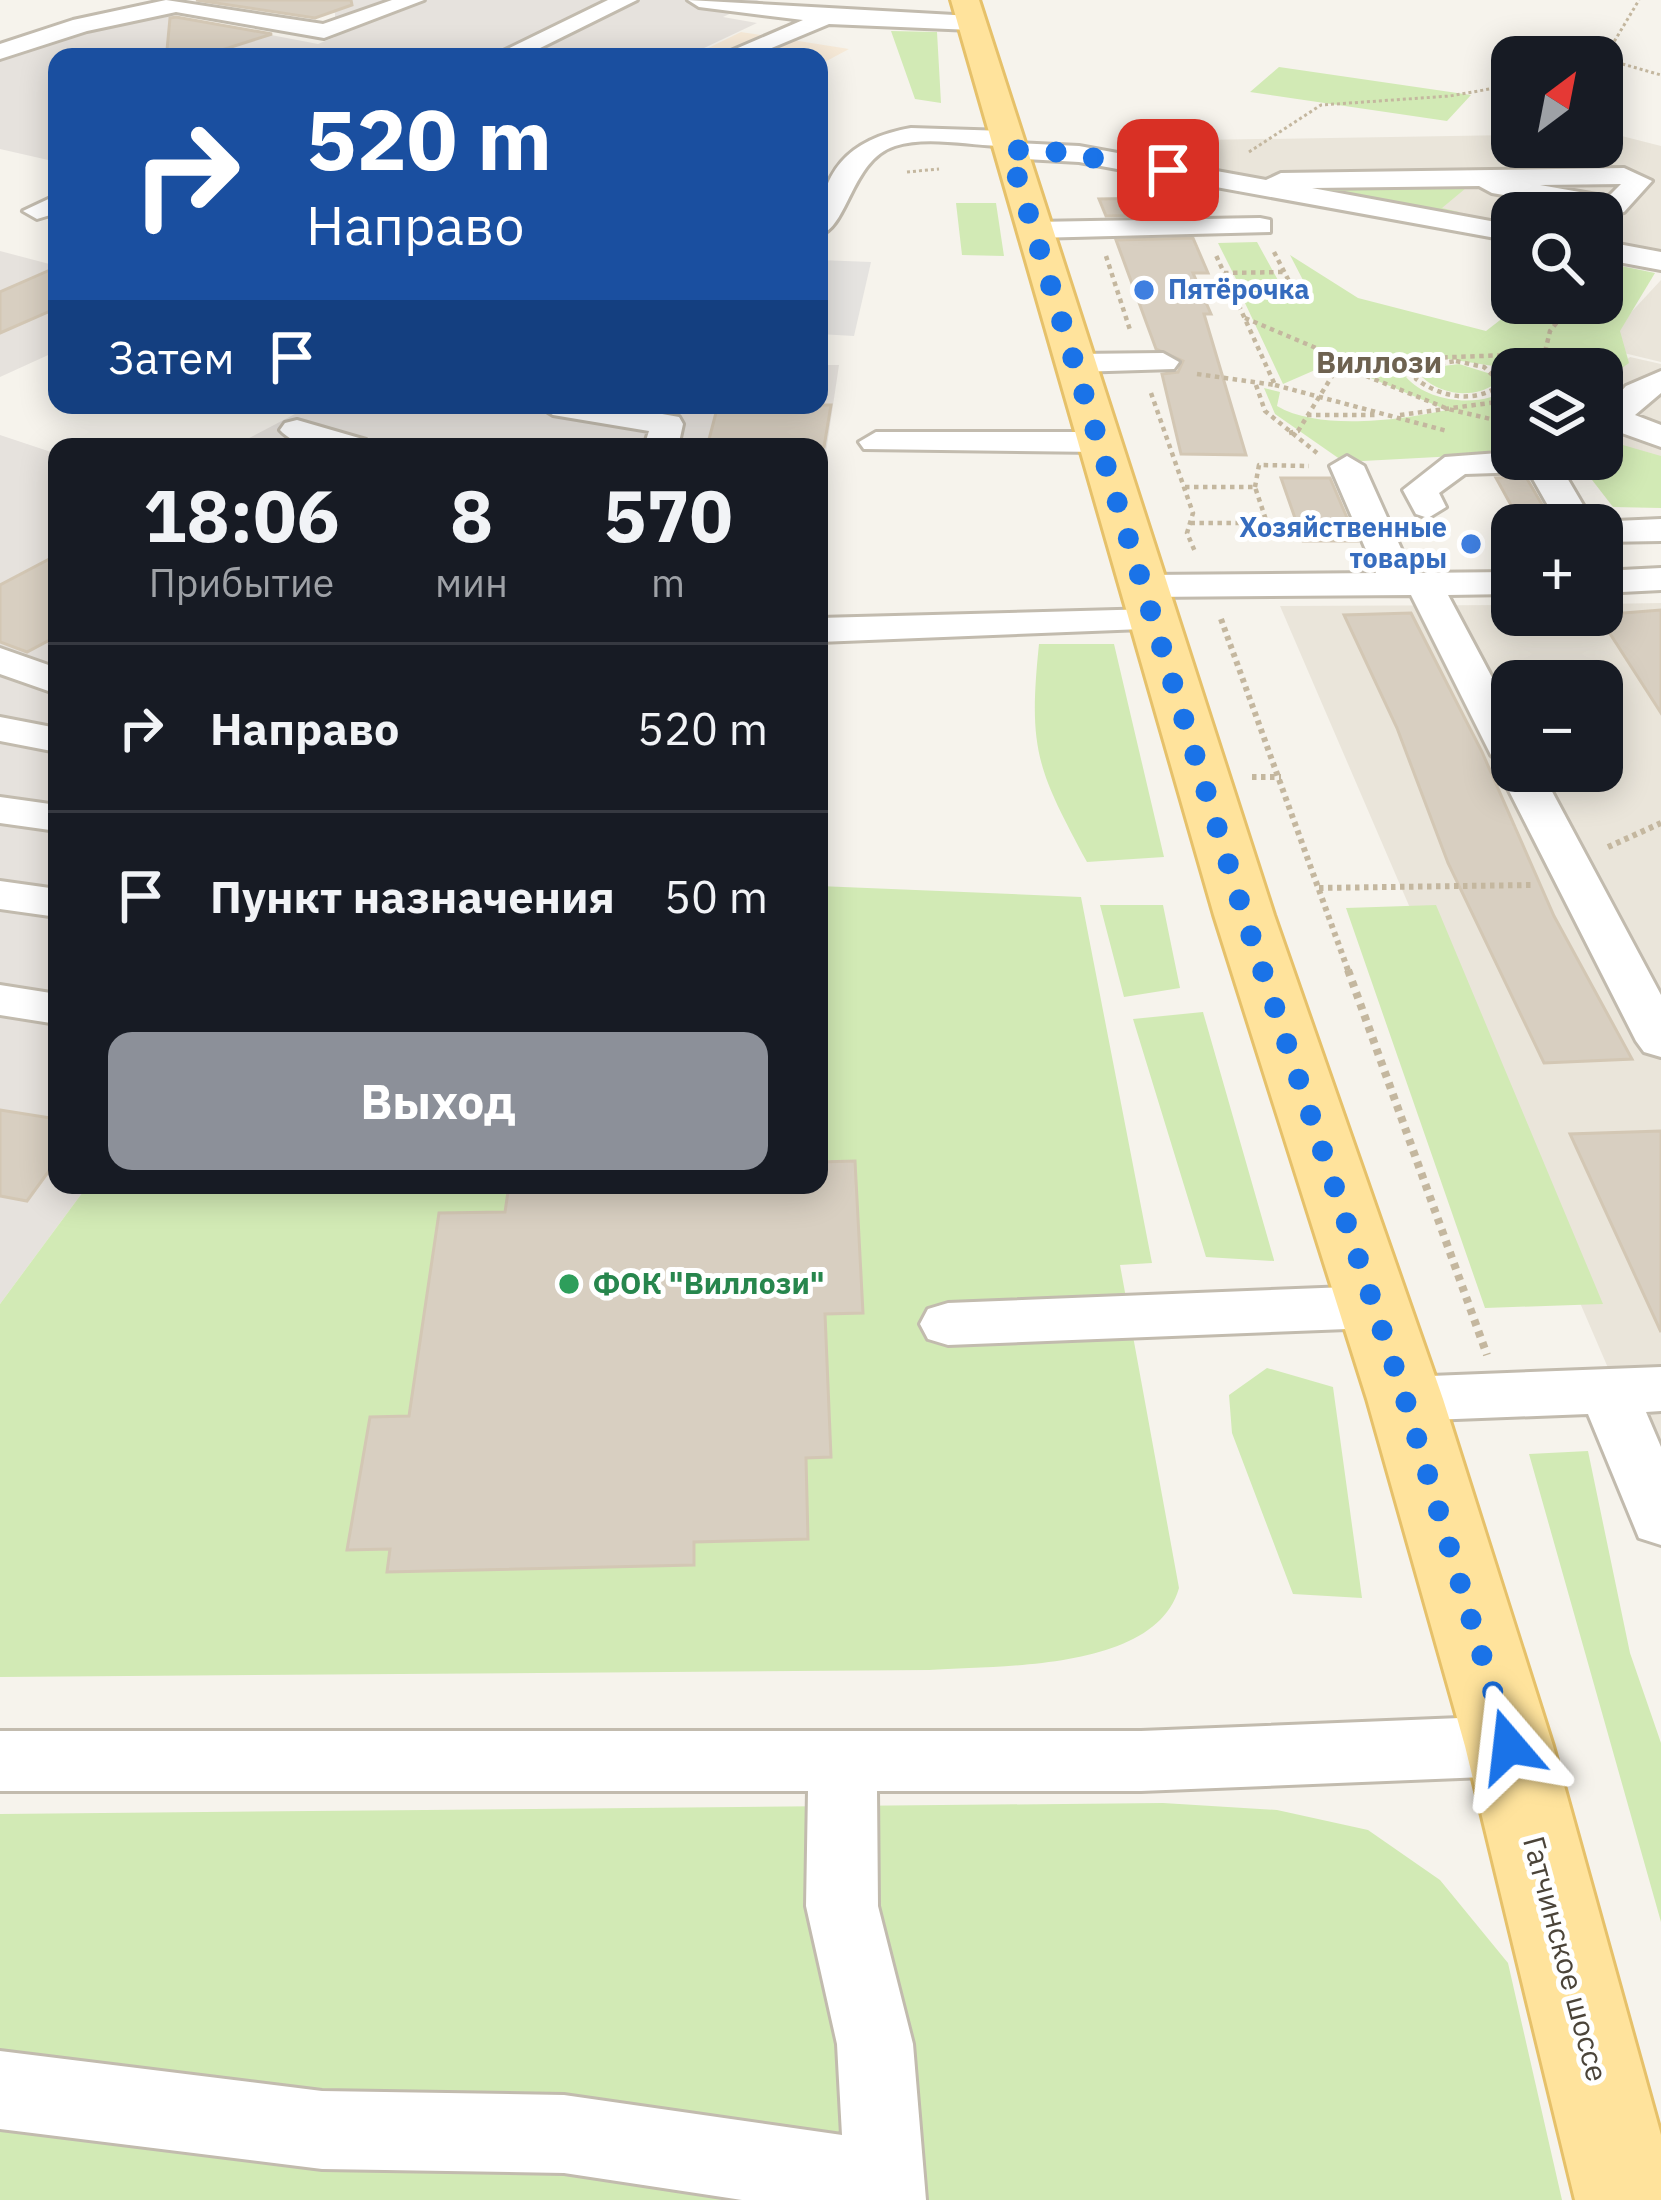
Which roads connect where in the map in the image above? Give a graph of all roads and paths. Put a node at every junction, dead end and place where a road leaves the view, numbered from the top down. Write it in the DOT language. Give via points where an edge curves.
graph roads {
  1 [pos="413,0"];
  2 [pos="626,0"];
  3 [pos="699,0"];
  4 [pos="1640,0"];
  5 [pos="177,3"];
  6 [pos="968,12"];
  7 [pos="837,18"];
  8 [pos="1618,36"];
  9 [pos="767,40"];
  10 [pos="522,48"];
  11 [pos="749,48"];
  12 [pos="798,48"];
  13 [pos="3,49"];
  14 [pos="1623,65"];
  15 [pos="1661,75"];
  16 [pos="1491,89"];
  17 [pos="838,132"];
  18 [pos="887,139"];
  19 [pos="1007,144"];
  20 [pos="1250,152"];
  21 [pos="956,168"];
  22 [pos="1277,185"];
  23 [pos="828,187"];
  24 [pos="828,188"];
  25 [pos="1209,219"];
  26 [pos="1465,224"];
  27 [pos="1260,226"];
  28 [pos="1092,229"];
  29 [pos="1491,229"];
  30 [pos="1034,230"];
  31 [pos="1623,254"];
  32 [pos="1661,261"];
  33 [pos="1284,272"];
  34 [pos="1224,273"];
  35 [pos="1245,318"];
  36 [pos="1491,357"];
  37 [pos="1439,359"];
  38 [pos="1347,361"];
  39 [pos="1076,363"];
  40 [pos="1164,365"];
  41 [pos="1339,365"];
  42 [pos="1491,371"];
  43 [pos="1661,381"];
  44 [pos="1256,385"];
  45 [pos="1276,385"];
  46 [pos="1422,385"];
  47 [pos="1491,390"];
  48 [pos="1404,391"];
  49 [pos="1319,396"];
  50 [pos="1491,401"];
  51 [pos="1448,409"];
  52 [pos="607,414"];
  53 [pos="1306,415"];
  54 [pos="1396,416"];
  55 [pos="1491,419"];
  56 [pos="297,430"];
  57 [pos="1288,433"];
  58 [pos="1454,433"];
  59 [pos="1661,436"];
  60 [pos="324,438"];
  61 [pos="663,438"];
  62 [pos="876,442"];
  63 [pos="1100,442"];
  64 [pos="1347,466"];
  65 [pos="1255,487"];
  66 [pos="1184,488"];
  67 [pos="1565,504"];
  68 [pos="1428,508"];
  69 [pos="1190,523"];
  70 [pos="1623,530"];
  71 [pos="1661,530"];
  72 [pos="1623,578"];
  73 [pos="1661,579"];
  74 [pos="1491,583"];
  75 [pos="1411,584"];
  76 [pos="1208,586"];
  77 [pos="1150,603"];
  78 [pos="828,629"];
  79 [pos="0,659"];
  80 [pos="48,673"];
  81 [pos="1491,719"];
  82 [pos="0,730"];
  83 [pos="48,738"];
  84 [pos="1527,792"];
  85 [pos="0,810"];
  86 [pos="48,817"];
  87 [pos="1661,823"];
  88 [pos="1556,875"];
  89 [pos="1319,888"];
  90 [pos="0,895"];
  91 [pos="48,902"];
  92 [pos="0,1000"];
  93 [pos="48,1008"];
  94 [pos="1661,1041"];
  95 [pos="1373,1307"];
  96 [pos="1474,1317"];
  97 [pos="948,1324"];
  98 [pos="1634,1390"];
  99 [pos="1405,1399"];
  100 [pos="1661,1520"];
  101 [pos="1509,1746"];
  102 [pos="843,1760"];
  103 [pos="0,1762"];
  104 [pos="0,2090"];
  105 [pos="884,2190"];
  106 [pos="1628,2200"];
  1 -- 5 [label="street" via="324,31"];
  2 -- 10 [label="street"];
  3 -- 7 [label="street"];
  4 -- 8 [label="path"];
  5 -- 13 [label="street"];
  6 -- 7 [label="street"];
  6 -- 19 [label="main road, Гатчинское шоссе"];
  7 -- 9 [label="street"];
  9 -- 11 [label="street"];
  9 -- 12 [label="street"];
  14 -- 15 [label="path"];
  16 -- 20 [label="path" via="1321,105"];
  17 -- 18 [label="street"];
  18 -- 19 [label="street"];
  18 -- 23 [label="street" via="864,147"];
  19 -- 22 [label="street"];
  19 -- 30 [label="main road, Гатчинское шоссе"];
  20 -- 22 [label="street" via="1266,154"];
  21 -- 24 [label="path"];
  22 -- 26 [label="street"];
  22 -- 26 [label="street" via="1489,181"];
  25 -- 27 [label="street"];
  25 -- 28 [label="street"];
  25 -- 34 [label="path"];
  26 -- 29 [label="street"];
  28 -- 30 [label="street"];
  28 -- 40 [label="path"];
  30 -- 39 [label="main road, Гатчинское шоссе"];
  31 -- 32 [label="street"];
  33 -- 34 [label="path"];
  34 -- 35 [label="path"];
  35 -- 38 [label="path"];
  35 -- 45 [label="path"];
  36 -- 37 [label="path"];
  37 -- 38 [label="path"];
  37 -- 42 [label="path"];
  37 -- 46 [label="path" via="1415,373"];
  38 -- 41 [label="path"];
  39 -- 40 [label="street"];
  39 -- 63 [label="main road, Гатчинское шоссе"];
  40 -- 44 [label="path"];
  40 -- 66 [label="path"];
  41 -- 48 [label="path"];
  41 -- 49 [label="path"];
  43 -- 59 [label="street" via="1614,419"];
  44 -- 45 [label="path"];
  44 -- 57 [label="path" via="1265,411"];
  45 -- 49 [label="path"];
  46 -- 47 [label="path" via="1461,396"];
  46 -- 48 [label="path"];
  48 -- 51 [label="path"];
  49 -- 53 [label="path"];
  49 -- 54 [label="path"];
  50 -- 51 [label="path"];
  51 -- 54 [label="path"];
  51 -- 55 [label="path"];
  52 -- 61 [label="street" via="667,424"];
  53 -- 54 [label="path"];
  53 -- 57 [label="path"];
  54 -- 58 [label="path"];
  56 -- 60 [label="street"];
  57 -- 64 [label="path"];
  62 -- 63 [label="street"];
  63 -- 77 [label="main road, Гатчинское шоссе"];
  64 -- 65 [label="path" via="1259,465"];
  64 -- 75 [label="street"];
  65 -- 66 [label="path"];
  65 -- 69 [label="path" via="1267,523"];
  66 -- 69 [label="path"];
  67 -- 68 [label="street" via="1540,461 1457,464 1420,490"];
  69 -- 76 [label="path"];
  70 -- 71 [label="street"];
  72 -- 73 [label="street"];
  74 -- 75 [label="street"];
  75 -- 76 [label="street"];
  75 -- 81 [label="street"];
  76 -- 77 [label="street"];
  76 -- 89 [label="path"];
  77 -- 78 [label="street"];
  77 -- 95 [label="main road, Гатчинское шоссе"];
  79 -- 80 [label="street"];
  82 -- 83 [label="street"];
  84 -- 88 [label="street"];
  85 -- 86 [label="street"];
  87 -- 88 [label="path"];
  88 -- 89 [label="path"];
  88 -- 94 [label="street"];
  89 -- 96 [label="path"];
  90 -- 91 [label="street"];
  92 -- 93 [label="street"];
  95 -- 97 [label="street"];
  95 -- 99 [label="main road, Гатчинское шоссе"];
  98 -- 99 [label="street"];
  98 -- 100 [label="street"];
  99 -- 101 [label="main road, Гатчинское шоссе"];
  101 -- 102 [label="street" via="1141,1761"];
  101 -- 106 [label="main road, Гатчинское шоссе"];
  102 -- 103 [label="street"];
  102 -- 105 [label="street" via="842,1906 875,2044"];
  104 -- 105 [label="street" via="322,2130 564,2134"];
}
